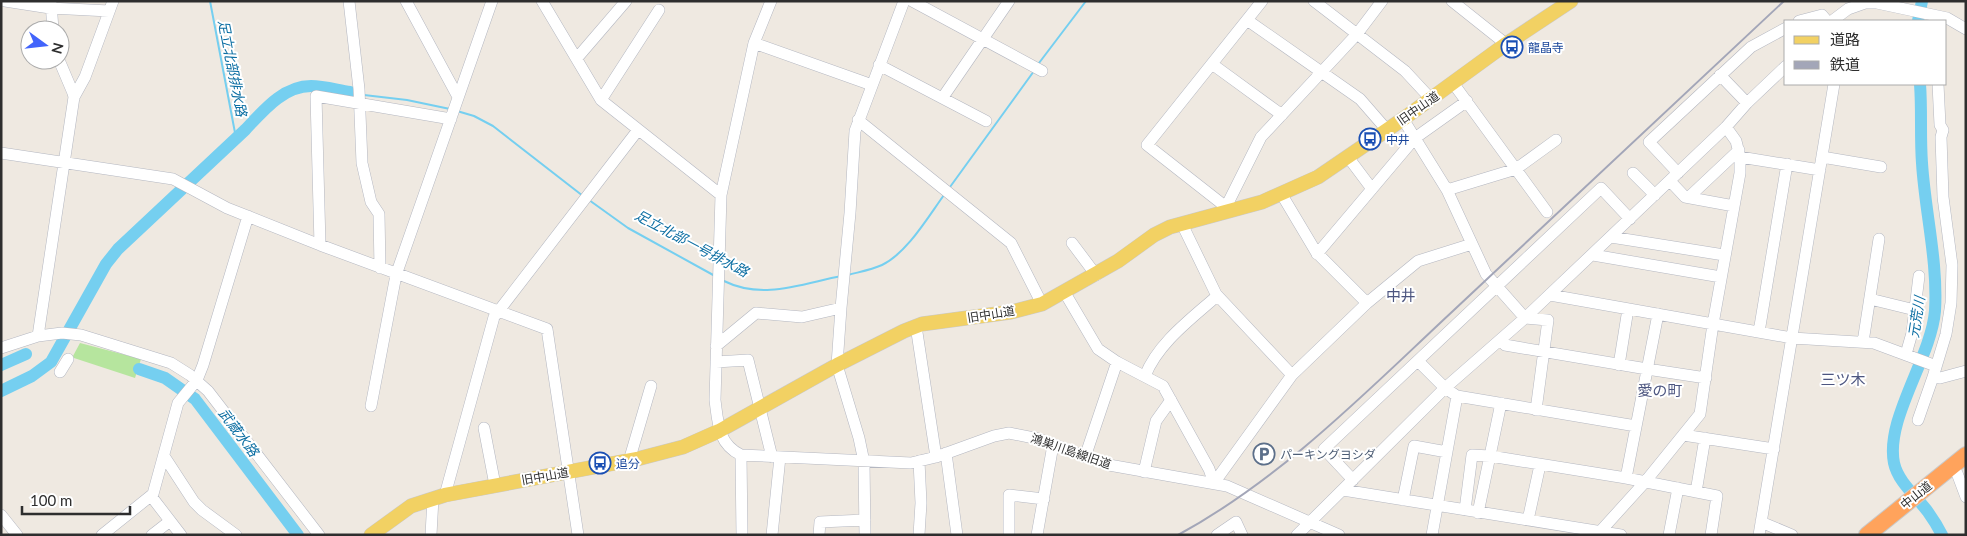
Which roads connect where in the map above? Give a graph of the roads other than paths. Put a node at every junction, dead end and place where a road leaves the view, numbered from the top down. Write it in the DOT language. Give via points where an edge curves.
graph roads {
  1 [pos="5,1"];
  2 [pos="349,1"];
  3 [pos="406,1"];
  4 [pos="492,1"];
  5 [pos="542,1"];
  6 [pos="626,1"];
  7 [pos="771,1"];
  8 [pos="904,1"];
  9 [pos="912,1"];
  10 [pos="1009,1"];
  11 [pos="1262,1"];
  12 [pos="1314,1"];
  13 [pos="1382,1"];
  14 [pos="1452,1"];
  15 [pos="1571,1"];
  16 [pos="51,5"];
  17 [pos="111,6"];
  18 [pos="1898,6"];
  19 [pos="659,10"];
  20 [pos="1941,18"];
  21 [pos="52,20"];
  22 [pos="1247,20"];
  23 [pos="1803,20"];
  24 [pos="1825,20"];
  25 [pos="1833,20"];
  26 [pos="1784,29"];
  27 [pos="1966,29"];
  28 [pos="1357,34"];
  29 [pos="983,39"];
  30 [pos="754,43"];
  31 [pos="1506,44"];
  32 [pos="577,58"];
  33 [pos="1212,64"];
  34 [pos="879,65"];
  35 [pos="1784,68"];
  36 [pos="1038,69"];
  37 [pos="63,70"];
  38 [pos="1322,72"];
  39 [pos="1720,75"];
  40 [pos="1452,83"];
  41 [pos="872,84"];
  42 [pos="1834,85"];
  43 [pos="1938,85"];
  44 [pos="74,97"];
  45 [pos="943,97"];
  46 [pos="360,98"];
  47 [pos="1431,99"];
  48 [pos="601,100"];
  49 [pos="1468,101"];
  50 [pos="1747,103"];
  51 [pos="454,108"];
  52 [pos="1282,114"];
  53 [pos="1402,119"];
  54 [pos="858,120"];
  55 [pos="986,120"];
  56 [pos="1726,127"];
  57 [pos="638,130"];
  58 [pos="1387,130"];
  59 [pos="1415,138"];
  60 [pos="1556,140"];
  61 [pos="1,154"];
  62 [pos="1739,154"];
  63 [pos="1348,157"];
  64 [pos="1822,157"];
  65 [pos="63,163"];
  66 [pos="1787,164"];
  67 [pos="1881,167"];
  68 [pos="1516,169"];
  69 [pos="1820,170"];
  70 [pos="1634,173"];
  71 [pos="1674,177"];
  72 [pos="1372,189"];
  73 [pos="1447,190"];
  74 [pos="721,195"];
  75 [pos="1282,195"];
  76 [pos="1655,195"];
  77 [pos="1690,198"];
  78 [pos="1734,206"];
  79 [pos="1227,209"];
  80 [pos="1547,212"];
  81 [pos="248,216"];
  82 [pos="1630,219"];
  83 [pos="1182,224"];
  84 [pos="1611,237"];
  85 [pos="1879,239"];
  86 [pos="1072,243"];
  87 [pos="1472,244"];
  88 [pos="320,246"];
  89 [pos="1317,254"];
  90 [pos="1593,255"];
  91 [pos="1724,255"];
  92 [pos="380,268"];
  93 [pos="1096,274"];
  94 [pos="396,275"];
  95 [pos="1919,276"];
  96 [pos="1721,277"];
  97 [pos="1496,287"];
  98 [pos="1065,293"];
  99 [pos="1217,296"];
  100 [pos="1550,296"];
  101 [pos="1870,299"];
  102 [pos="1367,303"];
  103 [pos="1042,304"];
  104 [pos="841,308"];
  105 [pos="1628,309"];
  106 [pos="1915,310"];
  107 [pos="497,312"];
  108 [pos="1658,314"];
  109 [pos="1526,318"];
  110 [pos="1713,324"];
  111 [pos="916,326"];
  112 [pos="1759,332"];
  113 [pos="38,336"];
  114 [pos="1792,338"];
  115 [pos="1501,340"];
  116 [pos="1863,342"];
  117 [pos="716,346"];
  118 [pos="1,348"];
  119 [pos="1544,352"];
  120 [pos="1906,354"];
  121 [pos="68,360"];
  122 [pos="1418,361"];
  123 [pos="716,362"];
  124 [pos="1117,362"];
  125 [pos="837,365"];
  126 [pos="1619,365"];
  127 [pos="1647,370"];
  128 [pos="1935,371"];
  129 [pos="1966,371"];
  130 [pos="60,372"];
  131 [pos="1292,375"];
  132 [pos="1145,376"];
  133 [pos="1706,378"];
  134 [pos="195,382"];
  135 [pos="651,386"];
  136 [pos="1445,388"];
  137 [pos="1457,396"];
  138 [pos="1171,400"];
  139 [pos="1501,403"];
  140 [pos="371,406"];
  141 [pos="761,407"];
  142 [pos="1536,410"];
  143 [pos="1918,420"];
  144 [pos="1636,426"];
  145 [pos="484,428"];
  146 [pos="719,431"];
  147 [pos="1683,435"];
  148 [pos="1705,438"];
  149 [pos="1053,445"];
  150 [pos="1774,449"];
  151 [pos="1447,452"];
  152 [pos="741,455"];
  153 [pos="941,455"];
  154 [pos="1966,455"];
  155 [pos="164,456"];
  156 [pos="1490,456"];
  157 [pos="776,457"];
  158 [pos="1085,457"];
  159 [pos="629,461"];
  160 [pos="919,461"];
  161 [pos="864,462"];
  162 [pos="1540,465"];
  163 [pos="1961,470"];
  164 [pos="568,472"];
  165 [pos="1144,472"];
  166 [pos="1626,478"];
  167 [pos="1353,480"];
  168 [pos="1645,482"];
  169 [pos="1214,483"];
  170 [pos="495,485"];
  171 [pos="1678,488"];
  172 [pos="1930,489"];
  173 [pos="1343,490"];
  174 [pos="1696,492"];
  175 [pos="151,496"];
  176 [pos="1965,496"];
  177 [pos="439,497"];
  178 [pos="1044,499"];
  179 [pos="1403,500"];
  180 [pos="1911,504"];
  181 [pos="1437,506"];
  182 [pos="1465,510"];
  183 [pos="1478,513"];
  184 [pos="1,516"];
  185 [pos="865,520"];
  186 [pos="1528,520"];
  187 [pos="170,521"];
  188 [pos="1310,522"];
  189 [pos="1761,522"];
  190 [pos="1599,533"];
  191 [pos="17,535"];
  192 [pos="102,535"];
  193 [pos="152,535"];
  194 [pos="180,535"];
  195 [pos="236,535"];
  196 [pos="319,535"];
  197 [pos="370,535"];
  198 [pos="431,535"];
  199 [pos="578,535"];
  200 [pos="742,535"];
  201 [pos="772,535"];
  202 [pos="819,535"];
  203 [pos="865,535"];
  204 [pos="919,535"];
  205 [pos="958,535"];
  206 [pos="1009,535"];
  207 [pos="1037,535"];
  208 [pos="1217,535"];
  209 [pos="1242,535"];
  210 [pos="1297,535"];
  211 [pos="1339,535"];
  212 [pos="1432,535"];
  213 [pos="1622,535"];
  214 [pos="1669,535"];
  215 [pos="1711,535"];
  216 [pos="1759,535"];
  217 [pos="1792,535"];
  218 [pos="1867,535"];
  219 [pos="1880,535"];
  1 -- 16 [label="street"];
  2 -- 46 [label="street"];
  3 -- 51 [label="street"];
  4 -- 51 [label="street"];
  5 -- 32 [label="street"];
  6 -- 32 [label="street"];
  7 -- 30 [label="street"];
  8 -- 34 [label="street"];
  9 -- 29 [label="street"];
  10 -- 29 [label="street"];
  11 -- 22 [label="street"];
  12 -- 28 [label="street"];
  13 -- 28 [label="street"];
  14 -- 31 [label="street"];
  15 -- 31 [label="main road, 旧中山道"];
  16 -- 17 [label="street"];
  16 -- 21 [label="street"];
  17 -- 44 [label="street" via="85,77"];
  18 -- 20 [label="street"];
  18 -- 25 [label="street" via="1864,3 1848,9"];
  19 -- 48 [label="street"];
  20 -- 27 [label="street"];
  22 -- 33 [label="street"];
  22 -- 38 [label="street"];
  23 -- 24 [label="street" via="1822,15"];
  26 -- 39 [label="street" via="1751,47"];
  28 -- 38 [label="street"];
  28 -- 47 [label="street" via="1406,71"];
  29 -- 36 [label="street"];
  29 -- 45 [label="street"];
  30 -- 41 [label="street"];
  30 -- 74 [label="street"];
  31 -- 40 [label="main road, 旧中山道"];
  32 -- 48 [label="street"];
  33 -- 52 [label="street"];
  33 -- 79 [label="street" via="1147,145"];
  34 -- 41 [label="street"];
  34 -- 45 [label="street"];
  35 -- 50 [label="street"];
  37 -- 44 [label="street"];
  38 -- 52 [label="street"];
  38 -- 58 [label="street" via="1360,99"];
  39 -- 50 [label="street"];
  39 -- 71 [label="street" via="1649,142"];
  40 -- 47 [label="main road, 旧中山道"];
  40 -- 49 [label="street"];
  41 -- 54 [label="street"];
  42 -- 64 [label="street"];
  43 -- 128 [label="street" via="1943,198 1952,265 1949,318"];
  44 -- 65 [label="street"];
  45 -- 55 [label="street"];
  46 -- 51 [label="street"];
  46 -- 88 [label="street" via="316,96"];
  46 -- 92 [label="street" via="362,163 371,202 379,214"];
  47 -- 53 [label="main road, 旧中山道"];
  48 -- 57 [label="street"];
  49 -- 59 [label="street"];
  49 -- 68 [label="street"];
  50 -- 56 [label="street"];
  51 -- 94 [label="street"];
  52 -- 79 [label="street" via="1261,137"];
  53 -- 58 [label="main road, 旧中山道"];
  53 -- 59 [label="street"];
  54 -- 103 [label="street" via="1011,244"];
  54 -- 104 [label="street" via="854,131"];
  56 -- 62 [label="street" via="1736,141"];
  56 -- 71 [label="street"];
  57 -- 74 [label="street"];
  57 -- 107 [label="street"];
  58 -- 63 [label="main road, 旧中山道"];
  59 -- 72 [label="street"];
  59 -- 73 [label="street"];
  60 -- 68 [label="street"];
  61 -- 65 [label="street"];
  62 -- 66 [label="street"];
  62 -- 77 [label="street"];
  62 -- 78 [label="street" via="1740,173"];
  63 -- 72 [label="street"];
  63 -- 75 [label="main road, 旧中山道"];
  64 -- 67 [label="street"];
  64 -- 69 [label="street"];
  65 -- 81 [label="street" via="165,177"];
  65 -- 113 [label="street"];
  66 -- 69 [label="street"];
  66 -- 112 [label="street"];
  68 -- 73 [label="street"];
  68 -- 80 [label="street"];
  69 -- 114 [label="street"];
  70 -- 76 [label="street"];
  71 -- 76 [label="street"];
  71 -- 77 [label="street" via="1684,197"];
  72 -- 89 [label="street"];
  73 -- 87 [label="street"];
  74 -- 117 [label="street"];
  75 -- 79 [label="main road, 旧中山道"];
  75 -- 89 [label="street"];
  76 -- 82 [label="street"];
  77 -- 78 [label="street"];
  78 -- 91 [label="street"];
  79 -- 83 [label="main road, 旧中山道"];
  81 -- 88 [label="street"];
  81 -- 134 [label="street"];
  82 -- 84 [label="street"];
  82 -- 97 [label="street" via="1601,188"];
  83 -- 93 [label="main road, 旧中山道" via="1154,235"];
  83 -- 99 [label="street"];
  84 -- 90 [label="street"];
  84 -- 91 [label="street"];
  85 -- 101 [label="street"];
  86 -- 93 [label="street"];
  87 -- 97 [label="street"];
  87 -- 102 [label="street" via="1418,261"];
  88 -- 92 [label="street"];
  89 -- 102 [label="street"];
  90 -- 96 [label="street"];
  90 -- 100 [label="street"];
  91 -- 96 [label="street"];
  92 -- 94 [label="street"];
  93 -- 98 [label="main road, 旧中山道"];
  94 -- 107 [label="street"];
  94 -- 140 [label="street"];
  95 -- 106 [label="street"];
  96 -- 110 [label="street"];
  97 -- 109 [label="street"];
  97 -- 122 [label="street"];
  98 -- 103 [label="main road, 旧中山道"];
  98 -- 124 [label="street" via="1098,349"];
  99 -- 131 [label="street"];
  99 -- 132 [label="street" via="1181,328 1151,362"];
  100 -- 105 [label="street"];
  100 -- 109 [label="street"];
  101 -- 106 [label="street"];
  101 -- 116 [label="street"];
  102 -- 131 [label="street"];
  103 -- 111 [label="main road, 旧中山道" via="1011,312"];
  104 -- 117 [label="street" via="802,317 756,313"];
  104 -- 125 [label="street"];
  105 -- 108 [label="street"];
  105 -- 126 [label="street"];
  106 -- 120 [label="street"];
  107 -- 164 [label="street" via="547,329"];
  107 -- 177 [label="street"];
  108 -- 110 [label="street"];
  108 -- 127 [label="street"];
  109 -- 115 [label="street"];
  109 -- 119 [label="street" via="1548,320"];
  110 -- 112 [label="street"];
  110 -- 133 [label="street"];
  111 -- 125 [label="main road, 旧中山道"];
  111 -- 153 [label="street"];
  112 -- 114 [label="street"];
  113 -- 118 [label="street"];
  113 -- 134 [label="street" via="62,333 95,338 166,361"];
  114 -- 116 [label="street"];
  114 -- 150 [label="street"];
  115 -- 119 [label="street" via="1505,344"];
  115 -- 136 [label="street"];
  116 -- 120 [label="street"];
  117 -- 123 [label="street"];
  119 -- 126 [label="street"];
  119 -- 142 [label="street"];
  120 -- 128 [label="street"];
  121 -- 130 [label="street"];
  122 -- 136 [label="street"];
  122 -- 167 [label="street" via="1324,449"];
  123 -- 141 [label="street" via="748,360"];
  123 -- 146 [label="street" via="715,400"];
  124 -- 132 [label="street"];
  124 -- 158 [label="street"];
  125 -- 141 [label="main road, 旧中山道"];
  125 -- 161 [label="street"];
  126 -- 127 [label="street"];
  127 -- 133 [label="street"];
  127 -- 144 [label="street"];
  128 -- 129 [label="street" via="1940,378"];
  128 -- 143 [label="street"];
  131 -- 169 [label="street"];
  132 -- 138 [label="street" via="1163,386"];
  133 -- 147 [label="street" via="1700,414"];
  134 -- 155 [label="street" via="178,403"];
  134 -- 196 [label="street" via="216,400"];
  135 -- 159 [label="street"];
  136 -- 137 [label="street"];
  136 -- 167 [label="street"];
  137 -- 139 [label="street"];
  137 -- 151 [label="street"];
  138 -- 165 [label="street" via="1156,421"];
  138 -- 169 [label="street"];
  139 -- 142 [label="street"];
  139 -- 156 [label="street"];
  141 -- 146 [label="main road, 旧中山道"];
  141 -- 157 [label="street"];
  142 -- 144 [label="street"];
  144 -- 166 [label="street"];
  145 -- 170 [label="street"];
  146 -- 152 [label="street" via="728,447"];
  146 -- 159 [label="main road, 旧中山道" via="683,447"];
  147 -- 148 [label="street"];
  147 -- 168 [label="street"];
  148 -- 150 [label="street"];
  148 -- 174 [label="street"];
  149 -- 153 [label="street, 鴻巣川島線旧道" via="1009,433"];
  149 -- 158 [label="street, 鴻巣川島線旧道"];
  149 -- 178 [label="street"];
  150 -- 189 [label="street"];
  151 -- 179 [label="street" via="1414,446"];
  151 -- 181 [label="street"];
  152 -- 157 [label="street, 鴻巣川島線旧道"];
  152 -- 200 [label="street"];
  153 -- 160 [label="street, 鴻巣川島線旧道"];
  153 -- 205 [label="street"];
  154 -- 172 [label="highway, 中山道"];
  155 -- 175 [label="street"];
  155 -- 195 [label="street" via="194,502"];
  156 -- 162 [label="street"];
  156 -- 182 [label="street" via="1472,455"];
  156 -- 183 [label="street"];
  157 -- 161 [label="street, 鴻巣川島線旧道"];
  157 -- 201 [label="street"];
  158 -- 165 [label="street, 鴻巣川島線旧道"];
  159 -- 164 [label="main road, 旧中山道"];
  160 -- 161 [label="street, 鴻巣川島線旧道"];
  160 -- 204 [label="street"];
  161 -- 185 [label="street"];
  162 -- 166 [label="street"];
  162 -- 186 [label="street"];
  163 -- 172 [label="highway, 中山道"];
  163 -- 176 [label="street"];
  164 -- 170 [label="main road, 旧中山道"];
  164 -- 199 [label="street"];
  165 -- 169 [label="street, 鴻巣川島線旧道"];
  166 -- 168 [label="street"];
  167 -- 173 [label="street"];
  168 -- 171 [label="street"];
  168 -- 190 [label="street"];
  169 -- 188 [label="street, 鴻巣川島線旧道"];
  170 -- 177 [label="main road, 旧中山道"];
  171 -- 174 [label="street"];
  171 -- 214 [label="street"];
  172 -- 180 [label="highway, 中山道"];
  173 -- 179 [label="street"];
  173 -- 188 [label="street"];
  174 -- 215 [label="street" via="1717,496"];
  175 -- 187 [label="street"];
  175 -- 192 [label="street"];
  177 -- 197 [label="main road, 旧中山道" via="411,506"];
  177 -- 198 [label="street"];
  178 -- 206 [label="street" via="1009,495"];
  178 -- 207 [label="street"];
  179 -- 181 [label="street"];
  180 -- 218 [label="highway, 中山道"];
  180 -- 219 [label="highway, 中山道"];
  181 -- 182 [label="street"];
  181 -- 212 [label="street"];
  182 -- 183 [label="street"];
  183 -- 186 [label="street"];
  184 -- 191 [label="street"];
  185 -- 202 [label="street" via="820,522"];
  185 -- 203 [label="street"];
  186 -- 190 [label="street"];
  187 -- 193 [label="street"];
  187 -- 194 [label="street"];
  188 -- 210 [label="street"];
  188 -- 211 [label="street, 鴻巣川島線旧道"];
  189 -- 216 [label="street"];
  189 -- 217 [label="street"];
  190 -- 213 [label="street"];
  208 -- 209 [label="street" via="1236,522"];
}
